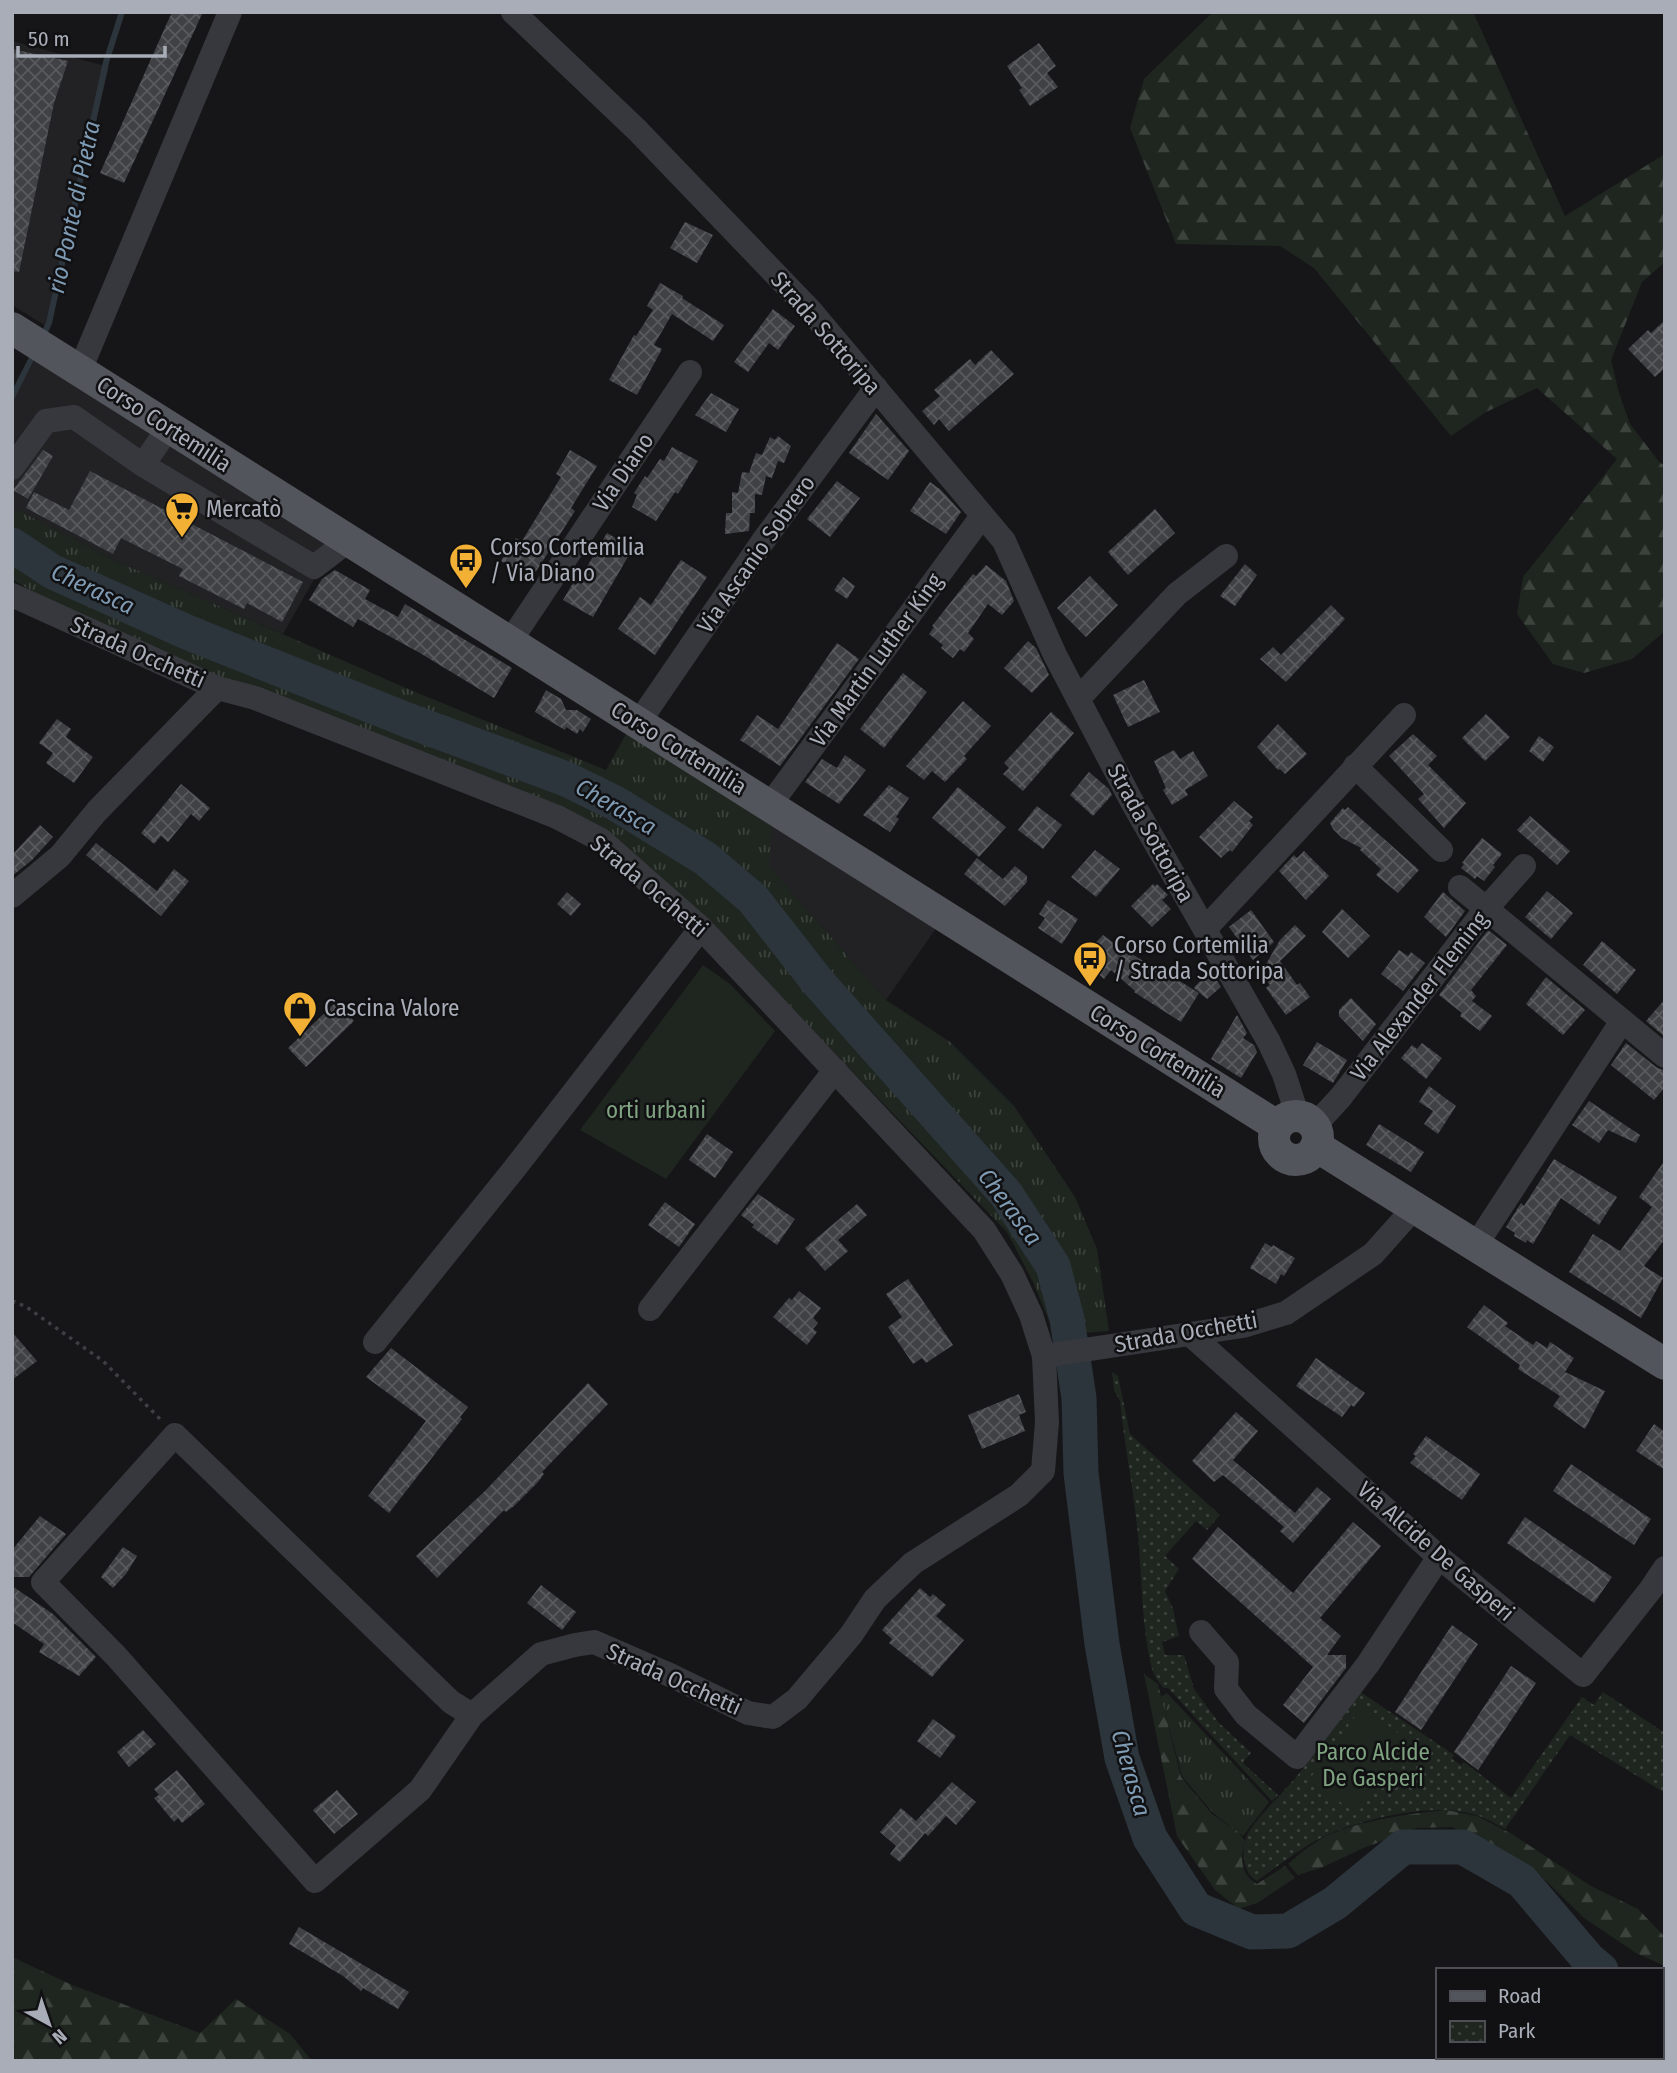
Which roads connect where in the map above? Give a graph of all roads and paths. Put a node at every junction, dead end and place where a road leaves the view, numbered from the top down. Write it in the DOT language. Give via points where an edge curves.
graph roads {
  1 [pos="230,12"];
  2 [pos="513,12"];
  3 [pos="30,339"];
  4 [pos="80,370"];
  5 [pos="690,372"];
  6 [pos="876,388"];
  7 [pos="169,427"];
  8 [pos="143,465"];
  9 [pos="12,468"];
  10 [pos="982,516"];
  11 [pos="348,541"];
  12 [pos="1226,556"];
  13 [pos="12,596"];
  14 [pos="509,643"];
  15 [pos="217,688"];
  16 [pos="1078,699"];
  17 [pos="1404,715"];
  18 [pos="639,722"];
  19 [pos="1355,766"];
  20 [pos="770,805"];
  21 [pos="1441,849"];
  22 [pos="1524,866"];
  23 [pos="1460,887"];
  24 [pos="12,896"];
  25 [pos="1485,910"];
  26 [pos="701,928"];
  27 [pos="1205,929"];
  28 [pos="1622,1021"];
  29 [pos="1665,1056"];
  30 [pos="835,1070"];
  31 [pos="1301,1129"];
  32 [pos="1415,1207"];
  33 [pos="1476,1245"];
  34 [pos="12,1301"];
  35 [pos="650,1309"];
  36 [pos="1191,1335"];
  37 [pos="375,1342"];
  38 [pos="1044,1356"];
  39 [pos="1665,1364"];
  40 [pos="175,1435"];
  41 [pos="1439,1557"];
  42 [pos="1665,1568"];
  43 [pos="1658,1594"];
  44 [pos="1201,1632"];
  45 [pos="472,1715"];
  1 -- 4 [label="street"];
  2 -- 6 [label="street, Strada Sottoripa" via="637,130 810,310"];
  3 -- 4 [label="main road, Corso Cortemilia"];
  4 -- 7 [label="main road, Corso Cortemilia"];
  5 -- 14 [label="street, Via Diano"];
  6 -- 10 [label="street, Strada Sottoripa"];
  6 -- 18 [label="street, Via Ascanio Sobrero" via="763,541"];
  7 -- 8 [label="street"];
  7 -- 11 [label="main road, Corso Cortemilia"];
  8 -- 9 [label="street" via="74,417 46,421"];
  8 -- 11 [label="street" via="314,566"];
  10 -- 16 [label="street, Strada Sottoripa" via="1004,541"];
  10 -- 20 [label="street, Via Martin Luther King"];
  11 -- 14 [label="main road, Corso Cortemilia"];
  12 -- 16 [label="street" via="1177,594"];
  13 -- 15 [label="street, Strada Occhetti"];
  14 -- 18 [label="main road, Corso Cortemilia"];
  15 -- 24 [label="street" via="97,811 60,856"];
  15 -- 26 [label="street, Strada Occhetti" via="256,698 557,817 601,840"];
  16 -- 27 [label="street, Strada Sottoripa"];
  17 -- 19 [label="street"];
  18 -- 20 [label="main road, Corso Cortemilia"];
  19 -- 21 [label="street"];
  19 -- 27 [label="street"];
  20 -- 31 [label="main road, Corso Cortemilia"];
  22 -- 25 [label="street, Via Alexander Fleming"];
  23 -- 25 [label="street"];
  25 -- 28 [label="street"];
  25 -- 31 [label="street, Via Alexander Fleming" via="1340,1098"];
  26 -- 30 [label="street, Strada Occhetti"];
  26 -- 37 [label="street"];
  27 -- 31 [label="street, Strada Sottoripa" via="1269,1042"];
  28 -- 29 [label="street"];
  28 -- 33 [label="street"];
  30 -- 35 [label="street"];
  30 -- 38 [label="street, Strada Occhetti" via="985,1230 1027,1304"];
  31 -- 32 [label="main road, Corso Cortemilia"];
  32 -- 33 [label="main road, Corso Cortemilia"];
  32 -- 36 [label="street, Strada Occhetti" via="1373,1254 1286,1313"];
  33 -- 39 [label="main road, Corso Cortemilia"];
  34 -- 40 [label="path" via="103,1361"];
  36 -- 38 [label="street, Strada Occhetti"];
  36 -- 41 [label="street, Via Alcide De Gasperi"];
  38 -- 45 [label="street, Strada Occhetti" via="1047,1422 1043,1471 1019,1495 913,1563 875,1599 797,1699 773,1717 748,1713 594,1642 541,1654"];
  40 -- 45 [label="street" via="451,1702"];
  40 -- 45 [label="street, Strada Occhetti" via="43,1582 116,1656 315,1881 420,1790"];
  41 -- 43 [label="street, Via Alcide De Gasperi" via="1583,1675"];
  41 -- 44 [label="street" via="1368,1664 1297,1757 1246,1715 1226,1689 1227,1662"];
  42 -- 43 [label="street, Via Alcide De Gasperi"];
}
